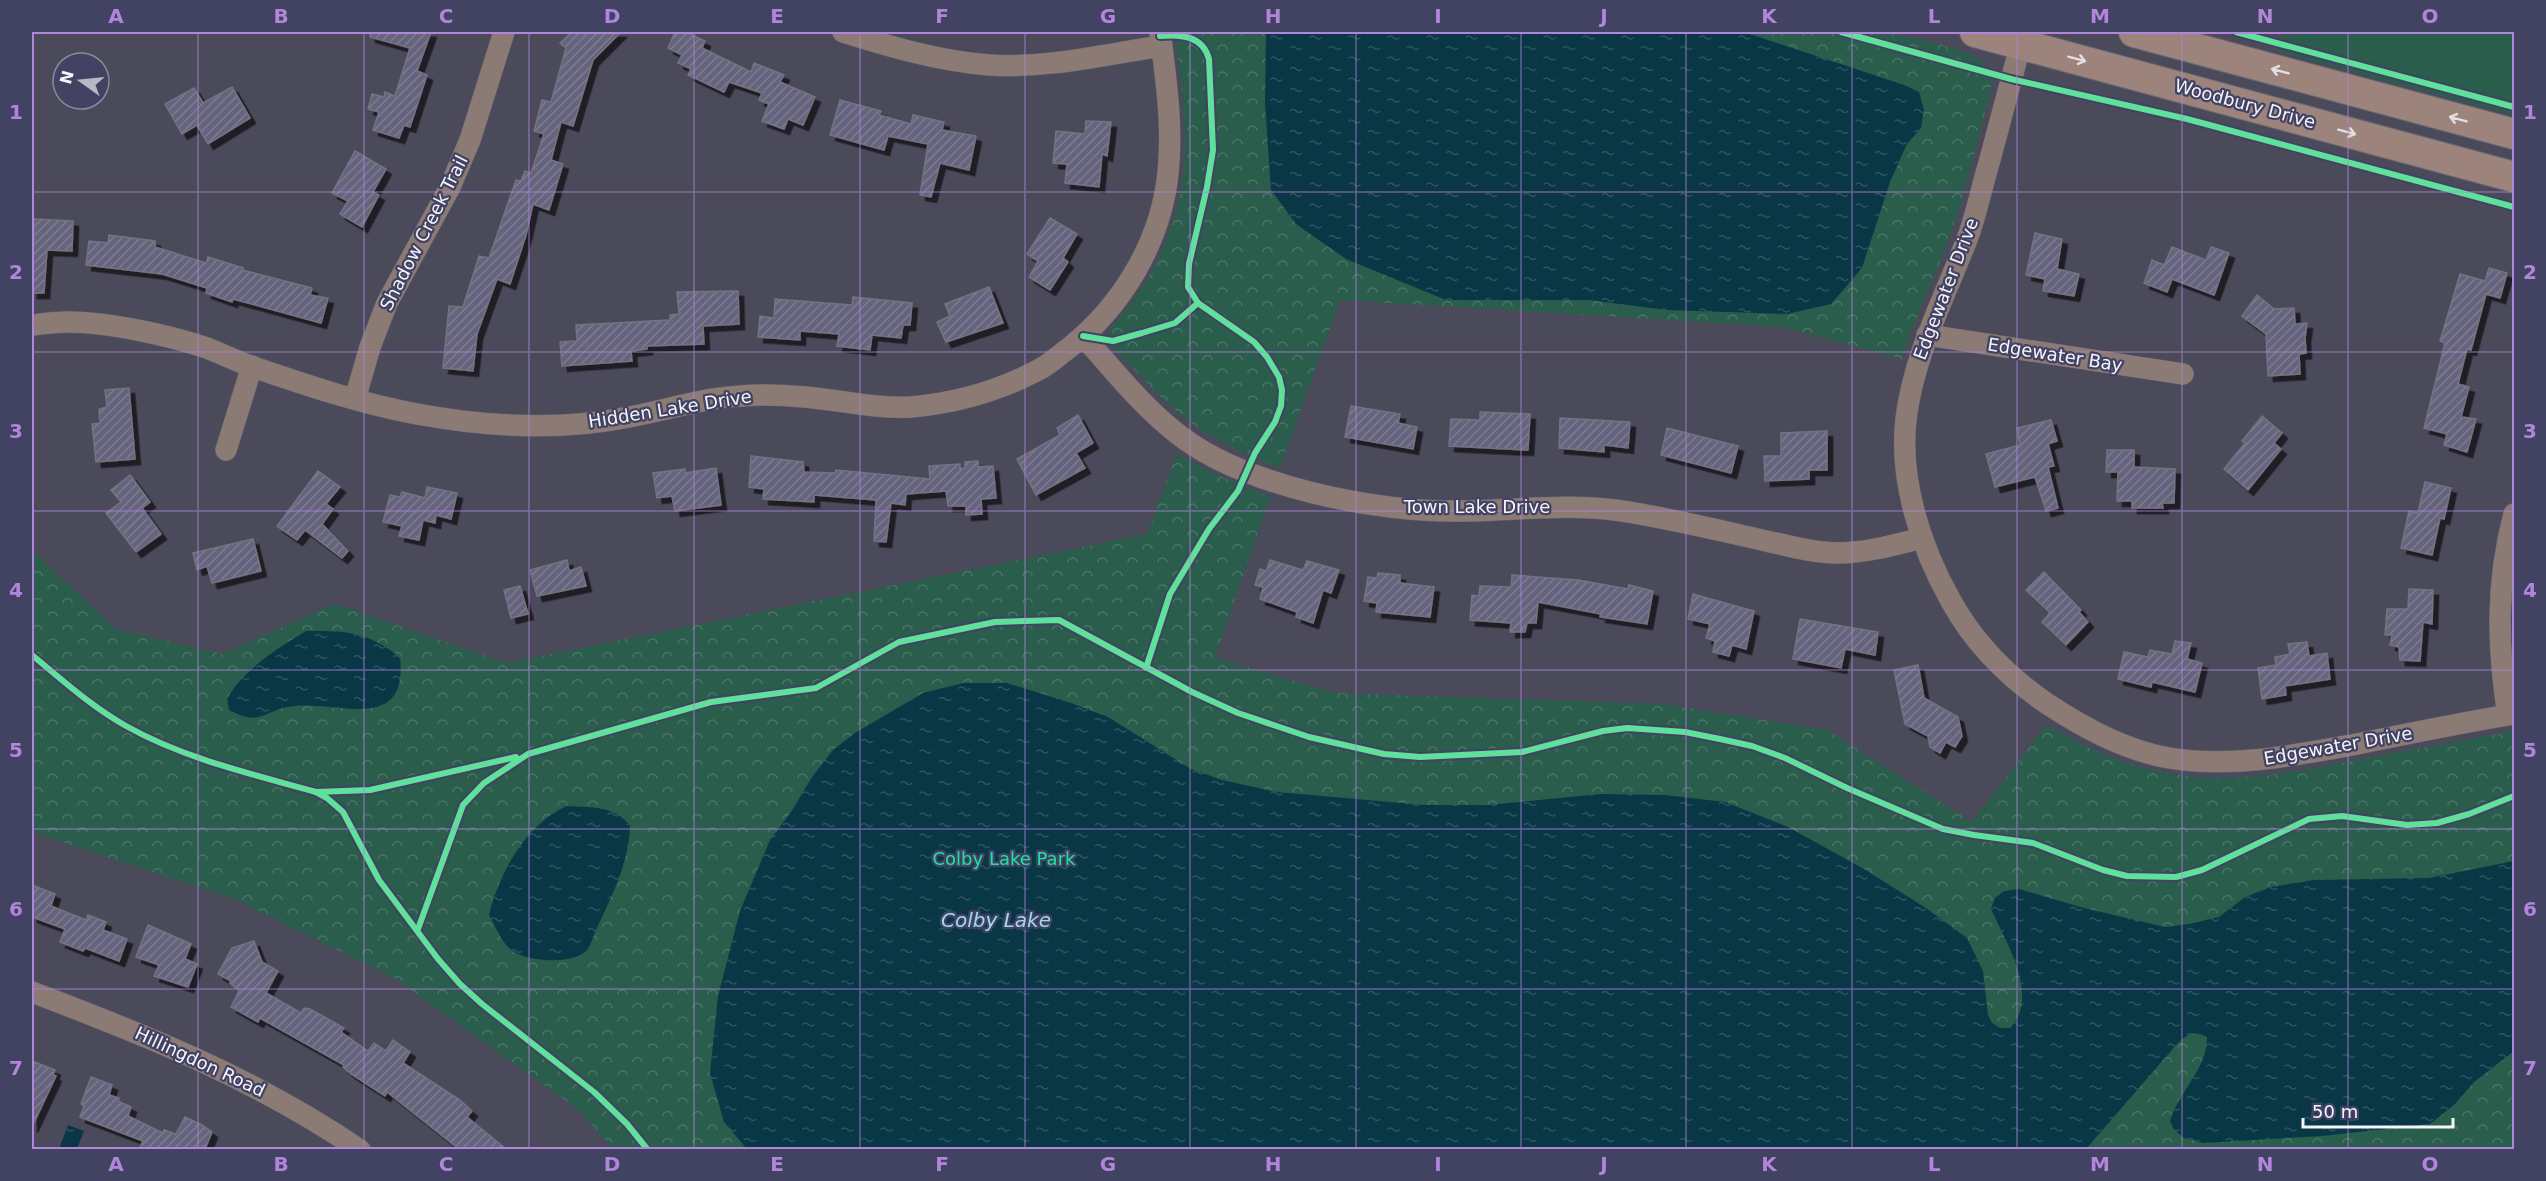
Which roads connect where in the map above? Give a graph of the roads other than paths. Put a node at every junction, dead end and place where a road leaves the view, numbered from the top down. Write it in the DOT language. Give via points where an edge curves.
graph roads {
  1 [pos="504,32"];
  2 [pos="843,32"];
  3 [pos="1975,32"];
  4 [pos="2134,32"];
  5 [pos="2023,38"];
  6 [pos="1161,39"];
  7 [pos="2514,134"];
  8 [pos="2514,177"];
  9 [pos="32,325"];
  10 [pos="1927,335"];
  11 [pos="1083,336"];
  12 [pos="252,366"];
  13 [pos="2183,374"];
  14 [pos="355,399"];
  15 [pos="226,450"];
  16 [pos="2514,514"];
  17 [pos="1922,538"];
  18 [pos="2511,714"];
  19 [pos="32,992"];
  20 [pos="360,1149"];
  1 -- 14 [label="street, Shadow Creek Trail" via="470,140 450,187 387,303"];
  2 -- 6 [label="street" via="943,60 991,65 1050,63"];
  3 -- 5 [label="main road, Woodbury Drive"];
  7 -- 4 [label="main road, one-way"];
  5 -- 8 [label="main road, Woodbury Drive, one-way"];
  5 -- 10 [label="street, Edgewater Drive" via="1970,230"];
  6 -- 11 [label="street, Hidden Lake Drive" via="1171,134 1160,216 1130,281"];
  9 -- 12 [label="street, Hidden Lake Drive" via="68,321 127,328 205,347"];
  10 -- 13 [label="street, Edgewater Bay"];
  10 -- 17 [label="street, Edgewater Drive" via="1906,421 1906,466"];
  11 -- 14 [label="street, Hidden Lake Drive" via="1044,368 999,388 954,401 909,407 760,394 722,397 627,417 520,426 447,419"];
  11 -- 17 [label="street, Town Lake Drive" via="1175,432 1247,472 1309,491 1417,511 1567,507 1654,515 1835,553 1868,551"];
  12 -- 14 [label="street, Hidden Lake Drive"];
  12 -- 15 [label="street"];
  16 -- 18 [label="street" via="2500,585 2498,627 2500,668"];
  17 -- 18 [label="street, Edgewater Drive" via="1959,617 1990,657 2073,721 2120,745 2169,758 2271,760"];
  19 -- 20 [label="street, Hillingdon Road" via="217,1067"];
}
